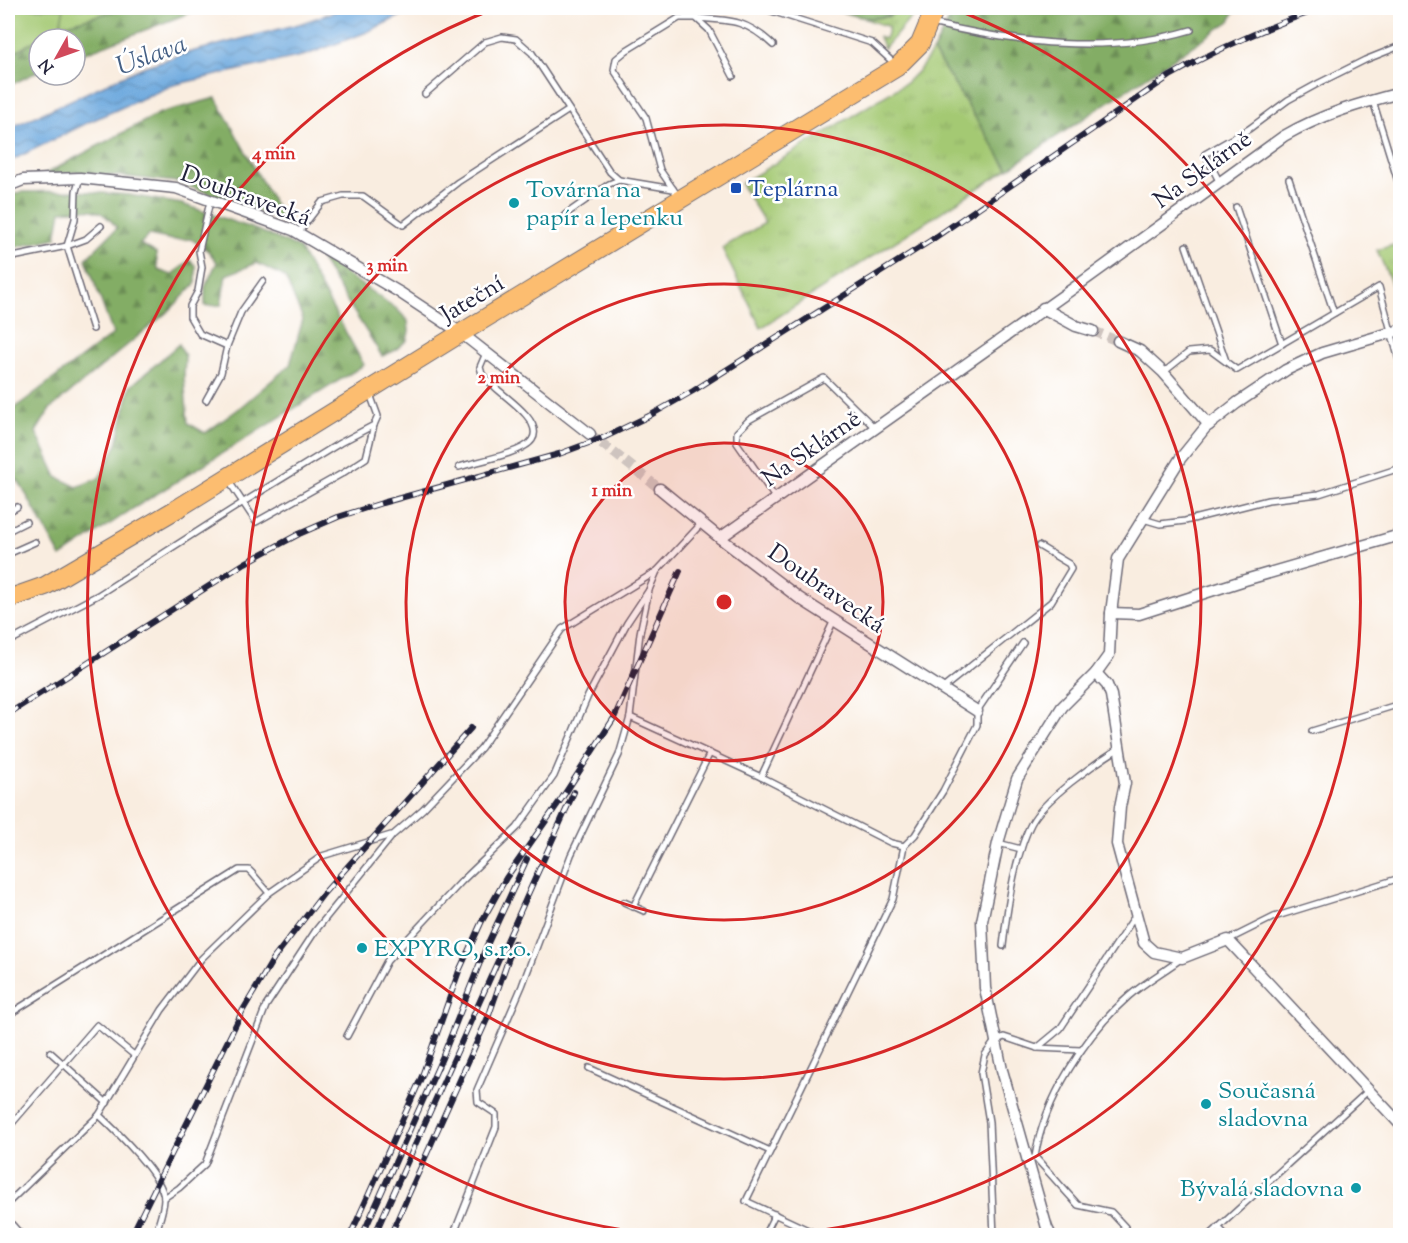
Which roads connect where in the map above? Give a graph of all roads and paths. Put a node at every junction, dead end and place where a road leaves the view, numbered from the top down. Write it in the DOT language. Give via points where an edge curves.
graph roads {
  1 [pos="762,8"];
  2 [pos="932,15"];
  3 [pos="696,18"];
  4 [pos="1191,30"];
  5 [pos="773,45"];
  6 [pos="1401,46"];
  7 [pos="897,67"];
  8 [pos="734,76"];
  9 [pos="1401,93"];
  10 [pos="425,94"];
  11 [pos="1372,100"];
  12 [pos="569,110"];
  13 [pos="81,178"];
  14 [pos="1288,179"];
  15 [pos="619,180"];
  16 [pos="1219,181"];
  17 [pos="8,186"];
  18 [pos="1401,188"];
  19 [pos="677,194"];
  20 [pos="210,200"];
  21 [pos="1236,207"];
  22 [pos="557,224"];
  23 [pos="100,226"];
  24 [pos="298,233"];
  25 [pos="68,246"];
  26 [pos="1186,246"];
  27 [pos="8,258"];
  28 [pos="263,281"];
  29 [pos="1043,308"];
  30 [pos="1334,313"];
  31 [pos="93,329"];
  32 [pos="1093,331"];
  33 [pos="1396,331"];
  34 [pos="460,333"];
  35 [pos="1118,341"];
  36 [pos="1282,344"];
  37 [pos="227,346"];
  38 [pos="486,353"];
  39 [pos="1226,362"];
  40 [pos="1401,364"];
  41 [pos="1163,372"];
  42 [pos="368,390"];
  43 [pos="206,400"];
  44 [pos="374,425"];
  45 [pos="1209,425"];
  46 [pos="876,429"];
  47 [pos="590,434"];
  48 [pos="459,467"];
  49 [pos="1401,468"];
  50 [pos="226,478"];
  51 [pos="660,489"];
  52 [pos="776,499"];
  53 [pos="242,503"];
  54 [pos="17,507"];
  55 [pos="8,512"];
  56 [pos="1143,519"];
  57 [pos="26,522"];
  58 [pos="702,523"];
  59 [pos="8,531"];
  60 [pos="1401,535"];
  61 [pos="720,538"];
  62 [pos="35,542"];
  63 [pos="1039,546"];
  64 [pos="8,554"];
  65 [pos="657,571"];
  66 [pos="649,590"];
  67 [pos="8,597"];
  68 [pos="1111,613"];
  69 [pos="834,620"];
  70 [pos="8,642"];
  71 [pos="1023,643"];
  72 [pos="1096,673"];
  73 [pos="942,689"];
  74 [pos="1401,704"];
  75 [pos="977,711"];
  76 [pos="630,717"];
  77 [pos="1312,731"];
  78 [pos="1118,749"];
  79 [pos="710,753"];
  80 [pos="761,777"];
  81 [pos="393,835"];
  82 [pos="998,843"];
  83 [pos="904,846"];
  84 [pos="1021,849"];
  85 [pos="1401,878"];
  86 [pos="269,893"];
  87 [pos="624,902"];
  88 [pos="633,906"];
  89 [pos="644,911"];
  90 [pos="1135,916"];
  91 [pos="1228,940"];
  92 [pos="1003,946"];
  93 [pos="1182,958"];
  94 [pos="8,1015"];
  95 [pos="347,1036"];
  96 [pos="995,1041"];
  97 [pos="1037,1048"];
  98 [pos="1081,1050"];
  99 [pos="50,1052"];
  100 [pos="134,1055"];
  101 [pos="64,1064"];
  102 [pos="589,1068"];
  103 [pos="1369,1090"];
  104 [pos="107,1103"];
  105 [pos="99,1115"];
  106 [pos="1401,1124"];
  107 [pos="8,1128"];
  108 [pos="770,1151"];
  109 [pos="1031,1159"];
  110 [pos="164,1198"];
  111 [pos="8,1203"];
  112 [pos="775,1214"];
  113 [pos="8,1220"];
  114 [pos="1125,1227"];
  115 [pos="1218,1227"];
  116 [pos="22,1236"];
  117 [pos="155,1236"];
  118 [pos="453,1236"];
  119 [pos="764,1236"];
  120 [pos="821,1236"];
  121 [pos="994,1236"];
  122 [pos="1051,1236"];
  123 [pos="1209,1236"];
  124 [pos="1227,1236"];
  1 -- 7 [label="lane" via="872,43"];
  2 -- 4 [label="lane" via="980,33 1056,43 1143,40"];
  2 -- 7 [label="main road, Jateční" via="920,44"];
  3 -- 5 [label="lane" via="744,24"];
  3 -- 8 [label="lane" via="708,30"];
  3 -- 19 [label="lane" via="679,18 627,50 616,59 614,70 646,118 660,170"];
  6 -- 16 [label="lane" via="1288,100 1249,129 1205,154"];
  7 -- 19 [label="main road, Jateční"];
  9 -- 11 [label="street, Na Sklárně"];
  10 -- 12 [label="lane" via="485,42 502,37 516,39 532,53"];
  11 -- 16 [label="street, Na Sklárně" via="1304,124"];
  11 -- 18 [label="lane"];
  12 -- 15 [label="lane"];
  12 -- 24 [label="lane" via="458,182 403,225 363,196 343,196 322,202"];
  13 -- 17 [label="street, Doubravecká" via="23,180"];
  13 -- 20 [label="street, Doubravecká" via="176,188"];
  13 -- 25 [label="lane"];
  14 -- 30 [label="lane"];
  15 -- 19 [label="lane"];
  15 -- 22 [label="lane"];
  16 -- 29 [label="street, Na Sklárně"];
  19 -- 34 [label="main road, Jateční"];
  20 -- 24 [label="street, Doubravecká"];
  20 -- 37 [label="lane" via="199,251 202,267 198,291 190,306 190,317 200,334"];
  21 -- 36 [label="lane"];
  23 -- 25 [label="lane" via="86,239"];
  24 -- 34 [label="street, Doubravecká"];
  25 -- 27 [label="lane"];
  25 -- 31 [label="lane"];
  26 -- 39 [label="lane"];
  28 -- 37 [label="lane" via="241,312"];
  29 -- 32 [label="street"];
  29 -- 46 [label="street, Na Sklárně"];
  30 -- 33 [label="lane" via="1379,287"];
  30 -- 36 [label="lane"];
  33 -- 40 [label="lane"];
  33 -- 45 [label="street" via="1322,353 1286,370"];
  34 -- 38 [label="street, Doubravecká"];
  34 -- 42 [label="main road, Jateční"];
  35 -- 41 [label="street" via="1140,351"];
  36 -- 39 [label="lane" via="1237,370"];
  37 -- 43 [label="lane" via="221,373"];
  38 -- 47 [label="street, Doubravecká"];
  38 -- 48 [label="lane" via="480,368 482,374 526,414 534,425 534,436 522,448"];
  39 -- 41 [label="lane" via="1210,350 1189,352"];
  41 -- 45 [label="street"];
  42 -- 44 [label="lane" via="378,416"];
  42 -- 50 [label="main road, Jateční"];
  44 -- 53 [label="lane"];
  44 -- 53 [label="lane" via="366,458 343,473 256,522"];
  45 -- 56 [label="street" via="1180,459"];
  46 -- 52 [label="street, Na Sklárně"];
  46 -- 52 [label="lane" via="824,378 749,420 737,432 738,443"];
  49 -- 56 [label="lane" via="1319,494 1268,500 1185,521 1160,524"];
  50 -- 53 [label="lane"];
  50 -- 67 [label="main road, Jateční" via="45,586"];
  51 -- 58 [label="street, Doubravecká"];
  52 -- 61 [label="street, Na Sklárně"];
  53 -- 70 [label="lane" via="98,595"];
  54 -- 55 [label="lane"];
  56 -- 68 [label="street" via="1118,559"];
  57 -- 59 [label="lane"];
  58 -- 61 [label="street, Doubravecká"];
  58 -- 65 [label="lane"];
  60 -- 68 [label="street" via="1139,614"];
  61 -- 69 [label="street, Doubravecká"];
  62 -- 64 [label="lane"];
  63 -- 73 [label="lane" via="1071,569 1052,602"];
  65 -- 66 [label="lane"];
  65 -- 81 [label="lane" via="562,629 481,748"];
  66 -- 76 [label="lane"];
  66 -- 95 [label="lane" via="588,696 554,776 517,828 387,961"];
  68 -- 72 [label="street" via="1109,655"];
  69 -- 73 [label="street, Doubravecká"];
  69 -- 80 [label="lane"];
  71 -- 75 [label="lane"];
  72 -- 78 [label="street" via="1111,695"];
  72 -- 82 [label="street" via="1062,707 1017,780"];
  73 -- 75 [label="street, Doubravecká"];
  74 -- 77 [label="lane"];
  75 -- 83 [label="lane" via="977,725 944,791"];
  76 -- 79 [label="lane"];
  76 -- 118 [label="lane" via="619,755 571,855 522,986 477,1090 478,1102 496,1114 496,1127"];
  78 -- 84 [label="lane" via="1054,797 1032,822"];
  78 -- 90 [label="street" via="1125,783 1117,844"];
  79 -- 80 [label="lane"];
  79 -- 88 [label="lane"];
  80 -- 83 [label="lane"];
  81 -- 86 [label="lane" via="322,856"];
  81 -- 110 [label="lane" via="316,930 266,1006 205,1164"];
  82 -- 84 [label="lane"];
  82 -- 96 [label="street" via="982,921 985,988"];
  83 -- 108 [label="lane" via="893,899"];
  84 -- 92 [label="lane"];
  85 -- 91 [label="lane" via="1274,917"];
  86 -- 94 [label="lane" via="249,870 239,870"];
  86 -- 100 [label="lane" via="201,959"];
  87 -- 88 [label="lane"];
  88 -- 89 [label="lane"];
  90 -- 93 [label="street" via="1144,943 1154,952"];
  90 -- 97 [label="lane" via="1060,1029"];
  91 -- 93 [label="street"];
  91 -- 103 [label="street"];
  93 -- 98 [label="lane" via="1130,995"];
  96 -- 97 [label="lane" via="1004,1037"];
  96 -- 109 [label="street"];
  96 -- 121 [label="lane" via="985,1055 981,1073 989,1122"];
  97 -- 98 [label="lane"];
  98 -- 109 [label="lane" via="1044,1122"];
  99 -- 101 [label="lane"];
  100 -- 101 [label="lane" via="97,1026"];
  100 -- 104 [label="lane"];
  101 -- 104 [label="lane"];
  101 -- 107 [label="lane"];
  102 -- 108 [label="lane"];
  103 -- 106 [label="street"];
  103 -- 115 [label="lane"];
  104 -- 105 [label="lane"];
  105 -- 110 [label="lane" via="150,1170"];
  105 -- 111 [label="lane"];
  108 -- 112 [label="lane" via="746,1201"];
  109 -- 114 [label="lane" via="1078,1205 1112,1212"];
  109 -- 122 [label="street"];
  110 -- 117 [label="lane"];
  112 -- 119 [label="lane"];
  112 -- 120 [label="lane"];
  113 -- 116 [label="lane"];
  115 -- 123 [label="lane"];
  115 -- 124 [label="lane"];
}
